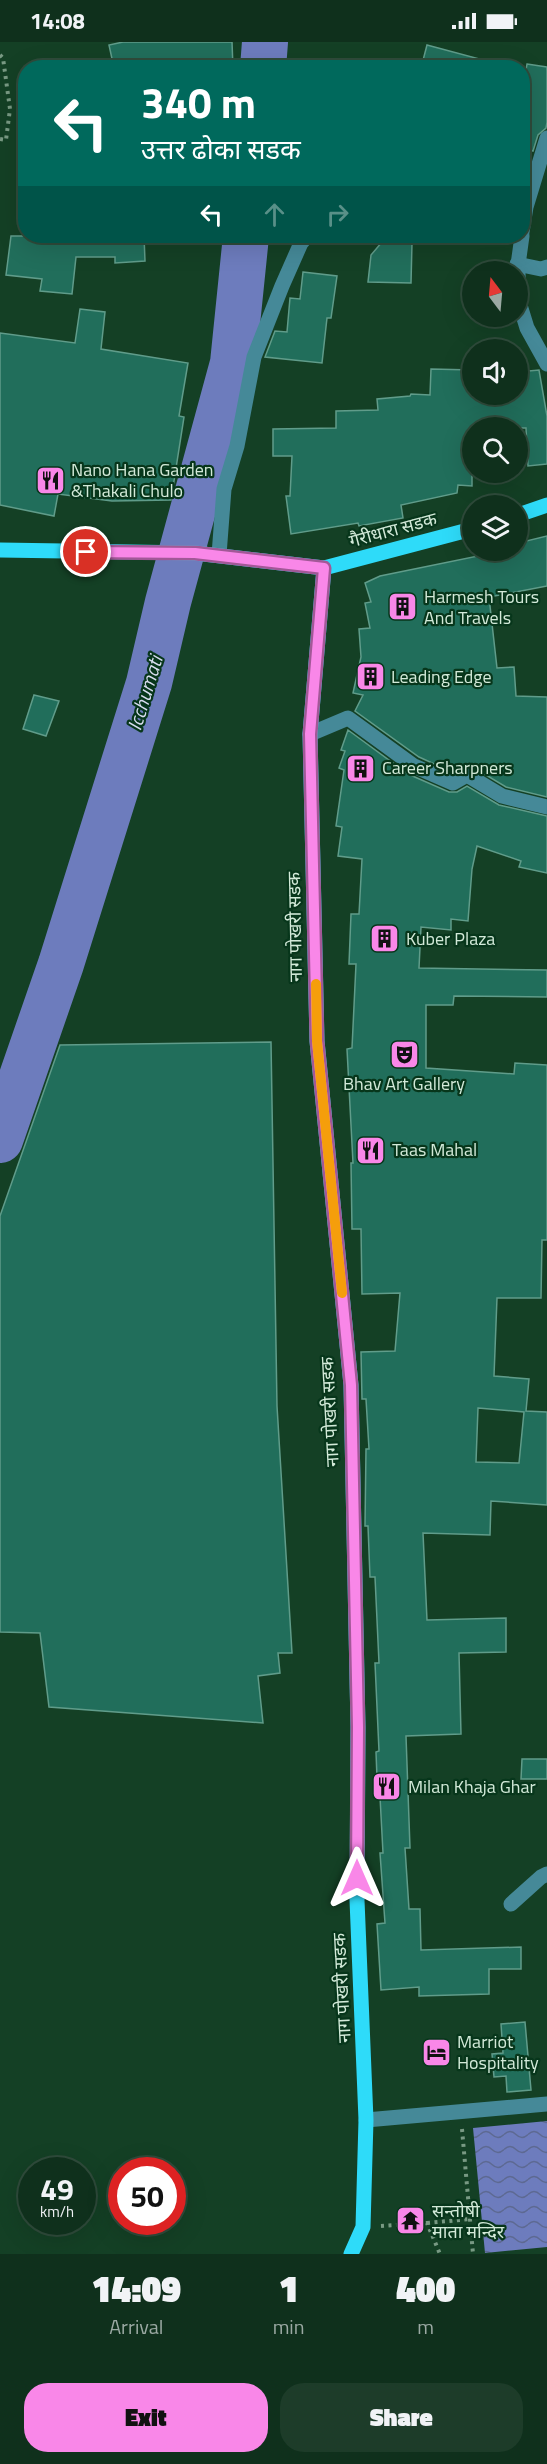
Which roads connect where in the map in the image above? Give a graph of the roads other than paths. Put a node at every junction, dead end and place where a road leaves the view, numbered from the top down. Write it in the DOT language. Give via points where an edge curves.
graph roads {
  1 [pos="547,138"];
  2 [pos="530,194"];
  3 [pos="300,243"];
  4 [pos="521,243"];
  5 [pos="518,261"];
  6 [pos="547,267"];
  7 [pos="528,269"];
  8 [pos="527,327"];
  9 [pos="547,364"];
  10 [pos="547,505"];
  11 [pos="528,512"];
  12 [pos="462,532"];
  13 [pos="0,550"];
  14 [pos="219,555"];
  15 [pos="324,568"];
  16 [pos="310,734"];
  17 [pos="547,807"];
  18 [pos="547,1874"];
  19 [pos="511,1904"];
  20 [pos="547,2104"];
  21 [pos="366,2120"];
  22 [pos="351,2254"];
  1 -- 2 [label="street"];
  3 -- 14 [label="street" via="254,357 237,446 224,489"];
  4 -- 5 [label="street"];
  6 -- 7 [label="street"];
  8 -- 9 [label="street"];
  10 -- 11 [label="main road"];
  12 -- 15 [label="main road, गैरीधारा सडक"];
  13 -- 14 [label="main road"];
  14 -- 15 [label="main road"];
  15 -- 16 [label="main road, नाग पोखरी सडक"];
  16 -- 17 [label="street" via="348,718 414,766 453,783 467,775 502,796"];
  16 -- 21 [label="main road, नाग पोखरी सडक" via="317,1041 351,1385 358,1727 357,1900"];
  18 -- 19 [label="street"];
  20 -- 21 [label="street"];
  21 -- 22 [label="main road, नाग पोखरी सडक" via="363,2227"];
}
